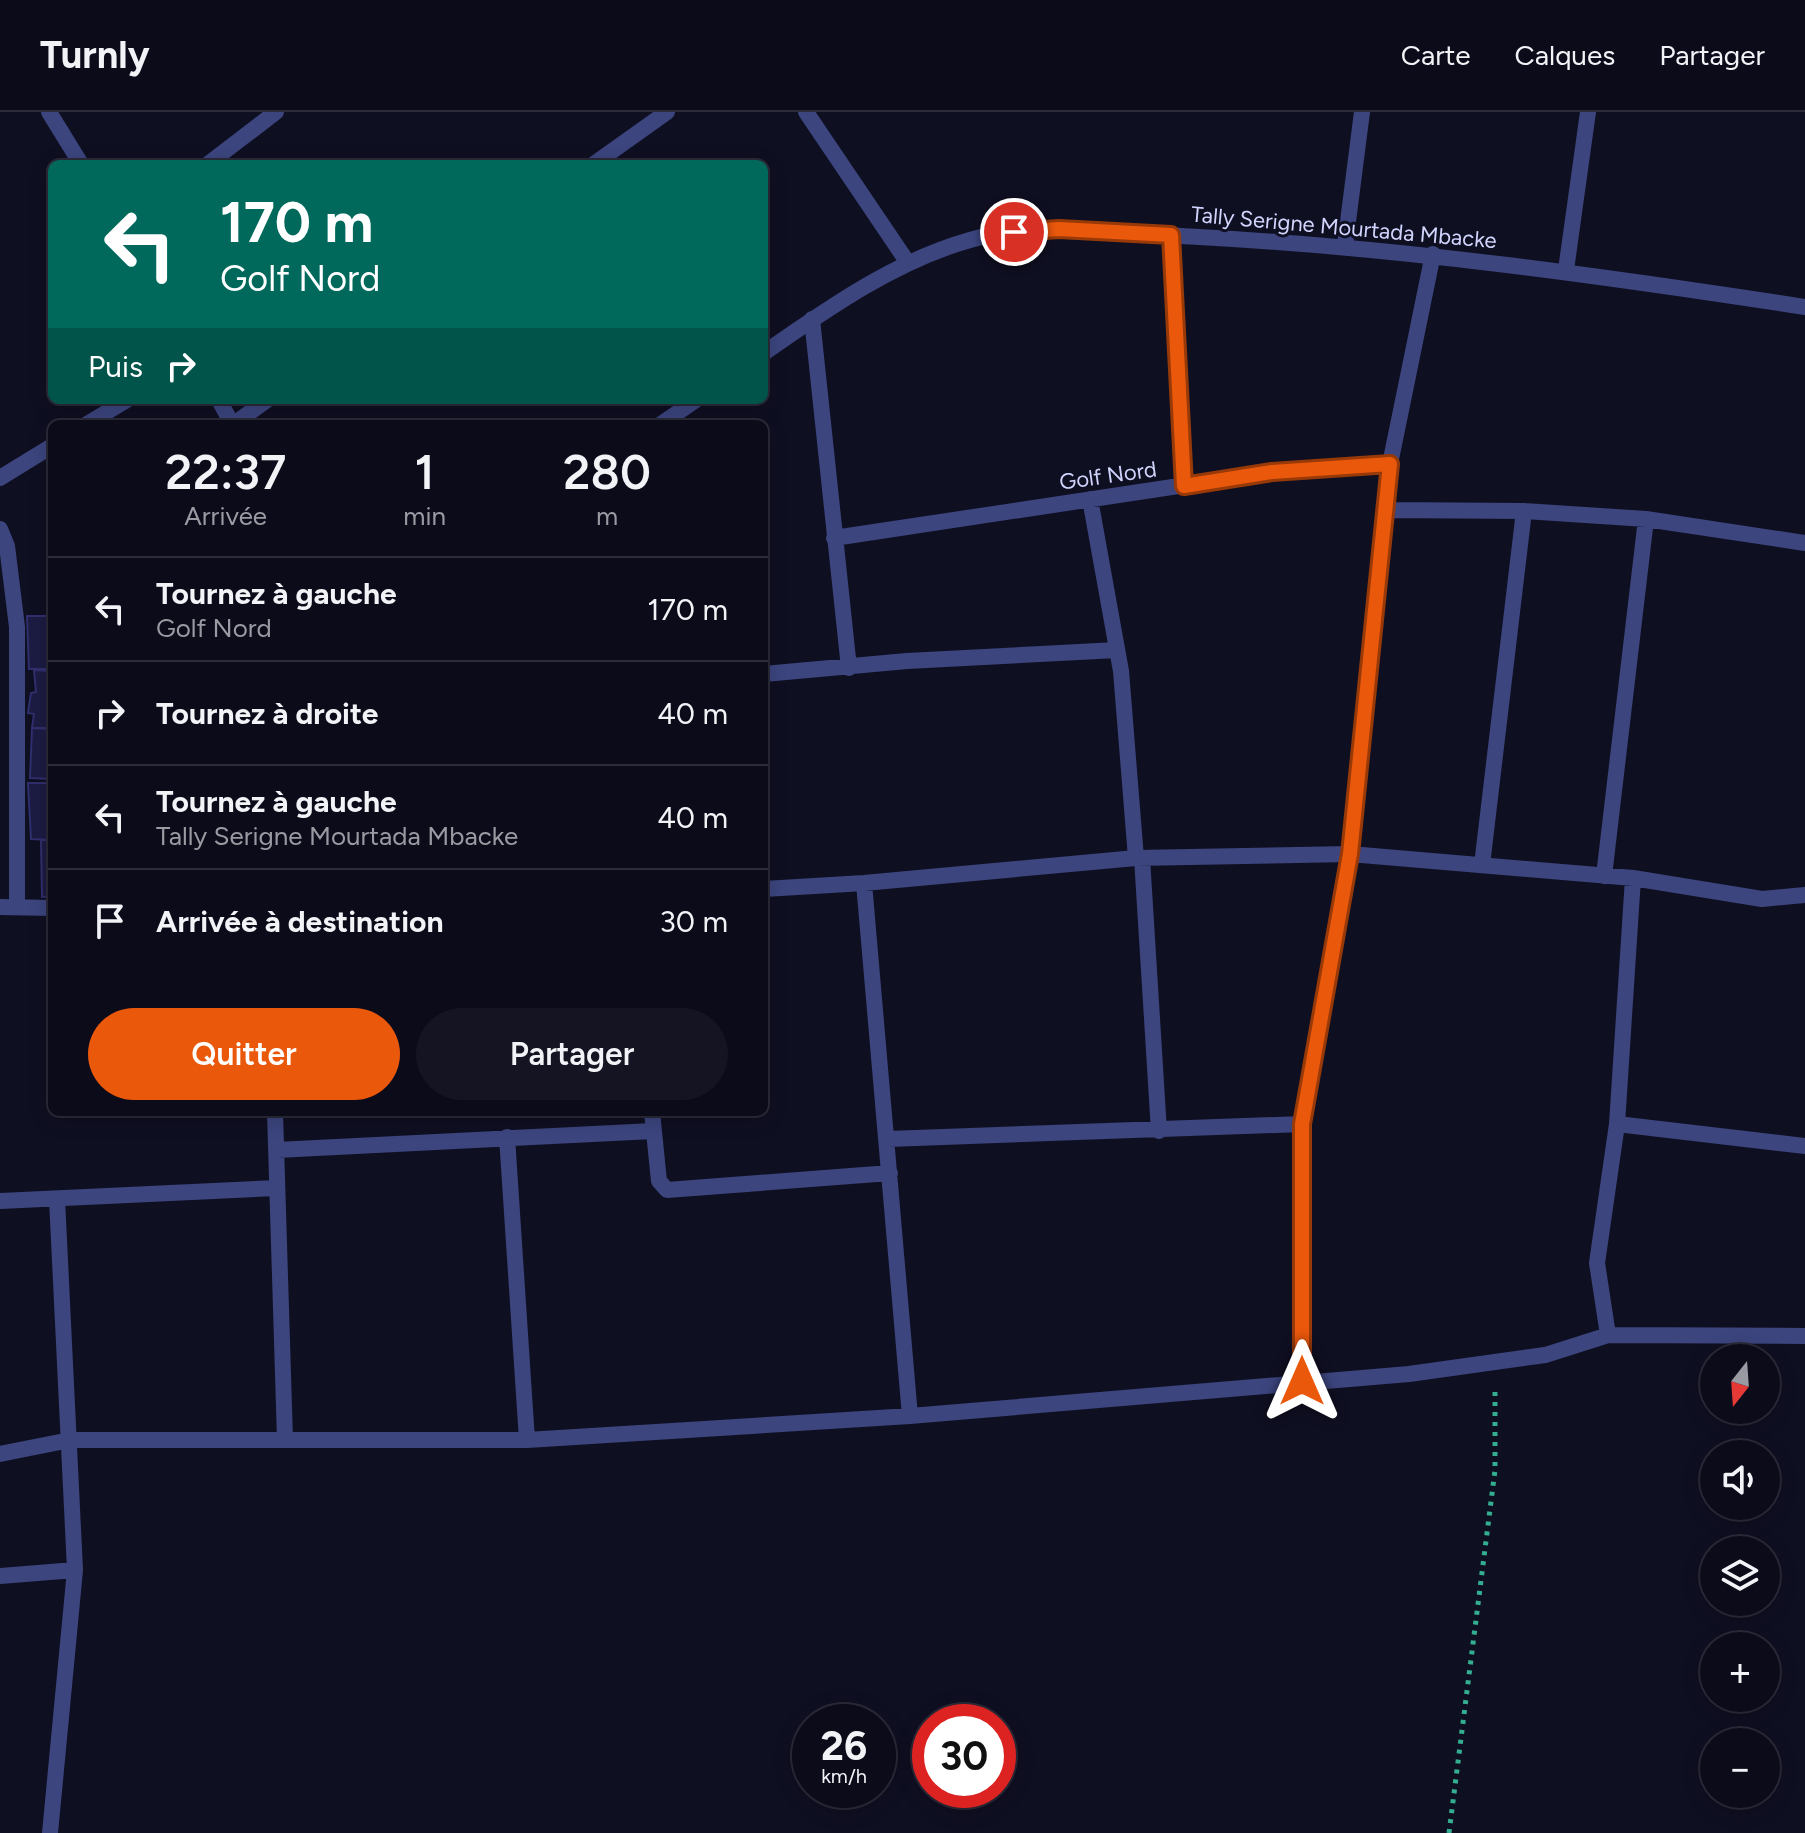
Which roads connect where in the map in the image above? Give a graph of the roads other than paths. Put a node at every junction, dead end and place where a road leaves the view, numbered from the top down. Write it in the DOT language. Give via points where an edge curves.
graph roads {
  1 [pos="49,112"];
  2 [pos="276,112"];
  3 [pos="667,112"];
  4 [pos="806,112"];
  5 [pos="1362,112"];
  6 [pos="1588,112"];
  7 [pos="79,160"];
  8 [pos="213,160"];
  9 [pos="600,160"];
  10 [pos="1171,235"];
  11 [pos="1345,245"];
  12 [pos="1433,254"];
  13 [pos="908,263"];
  14 [pos="1566,270"];
  15 [pos="1805,307"];
  16 [pos="812,319"];
  17 [pos="768,350"];
  18 [pos="120,404"];
  19 [pos="261,404"];
  20 [pos="690,404"];
  21 [pos="94,420"];
  22 [pos="239,420"];
  23 [pos="667,420"];
  24 [pos="48,448"];
  25 [pos="1390,464"];
  26 [pos="0,478"];
  27 [pos="1184,486"];
  28 [pos="1090,499"];
  29 [pos="1386,510"];
  30 [pos="1524,511"];
  31 [pos="1646,519"];
  32 [pos="0,529"];
  33 [pos="834,538"];
  34 [pos="1805,543"];
  35 [pos="1117,650"];
  36 [pos="849,668"];
  37 [pos="768,674"];
  38 [pos="18,745"];
  39 [pos="0,753"];
  40 [pos="1350,854"];
  41 [pos="1139,858"];
  42 [pos="1482,865"];
  43 [pos="1604,876"];
  44 [pos="1633,878"];
  45 [pos="864,883"];
  46 [pos="768,889"];
  47 [pos="1805,895"];
  48 [pos="8,907"];
  49 [pos="48,908"];
  50 [pos="275,1116"];
  51 [pos="652,1116"];
  52 [pos="1302,1124"];
  53 [pos="1617,1124"];
  54 [pos="653,1131"];
  55 [pos="1159,1131"];
  56 [pos="507,1137"];
  57 [pos="888,1139"];
  58 [pos="1805,1146"];
  59 [pos="277,1150"];
  60 [pos="890,1173"];
  61 [pos="277,1188"];
  62 [pos="57,1199"];
  63 [pos="0,1201"];
  64 [pos="1608,1335"];
  65 [pos="1805,1336"];
  66 [pos="1302,1381"];
  67 [pos="910,1416"];
  68 [pos="70,1440"];
  69 [pos="285,1440"];
  70 [pos="527,1440"];
  71 [pos="0,1454"];
  72 [pos="75,1570"];
  73 [pos="0,1576"];
  74 [pos="50,1833"];
  1 -- 7 [label="street"];
  2 -- 8 [label="street"];
  3 -- 9 [label="street"];
  4 -- 13 [label="street"];
  5 -- 11 [label="street"];
  6 -- 14 [label="street"];
  10 -- 11 [label="street, Tally Serigne Mourtada Mbacke"];
  10 -- 13 [label="street, Tally Serigne Mourtada Mbacke" via="1014,232 971,240"];
  10 -- 27 [label="street"];
  11 -- 12 [label="street, Tally Serigne Mourtada Mbacke"];
  12 -- 14 [label="street, Tally Serigne Mourtada Mbacke"];
  12 -- 25 [label="street"];
  13 -- 16 [label="street, Tally Serigne Mourtada Mbacke"];
  14 -- 15 [label="street, Tally Serigne Mourtada Mbacke"];
  16 -- 17 [label="street, Tally Serigne Mourtada Mbacke"];
  16 -- 33 [label="street"];
  18 -- 21 [label="street"];
  19 -- 22 [label="street"];
  20 -- 23 [label="street"];
  24 -- 26 [label="street"];
  25 -- 27 [label="street, Golf Nord" via="1272,472"];
  25 -- 29 [label="street"];
  27 -- 28 [label="street, Golf Nord"];
  28 -- 33 [label="street, Golf Nord"];
  28 -- 35 [label="street"];
  29 -- 30 [label="street"];
  29 -- 40 [label="street"];
  30 -- 31 [label="street"];
  30 -- 42 [label="street"];
  31 -- 34 [label="street"];
  31 -- 43 [label="street"];
  32 -- 38 [label="street" via="15,601"];
  33 -- 36 [label="street"];
  35 -- 36 [label="street"];
  35 -- 41 [label="street"];
  36 -- 37 [label="street"];
  38 -- 39 [label="street"];
  38 -- 48 [label="street"];
  40 -- 41 [label="street"];
  40 -- 42 [label="street"];
  40 -- 52 [label="street"];
  41 -- 45 [label="street"];
  41 -- 55 [label="street"];
  42 -- 43 [label="street"];
  43 -- 44 [label="street"];
  44 -- 47 [label="street" via="1762,899"];
  44 -- 53 [label="street"];
  45 -- 46 [label="street"];
  45 -- 57 [label="street"];
  48 -- 49 [label="street"];
  50 -- 59 [label="street"];
  51 -- 54 [label="street"];
  52 -- 55 [label="street"];
  52 -- 66 [label="street"];
  53 -- 58 [label="street"];
  53 -- 64 [label="street" via="1597,1263"];
  54 -- 56 [label="street"];
  54 -- 60 [label="street" via="659,1181 667,1190"];
  55 -- 57 [label="street"];
  56 -- 59 [label="street"];
  56 -- 70 [label="street"];
  57 -- 60 [label="street"];
  59 -- 61 [label="street"];
  60 -- 67 [label="street"];
  61 -- 62 [label="street"];
  61 -- 69 [label="street"];
  62 -- 63 [label="street"];
  62 -- 68 [label="street"];
  64 -- 65 [label="street"];
  64 -- 66 [label="street" via="1495,1364"];
  66 -- 67 [label="street"];
  67 -- 70 [label="street"];
  68 -- 69 [label="street"];
  68 -- 71 [label="street"];
  68 -- 72 [label="street"];
  69 -- 70 [label="street"];
  72 -- 73 [label="street"];
  72 -- 74 [label="street"];
}
